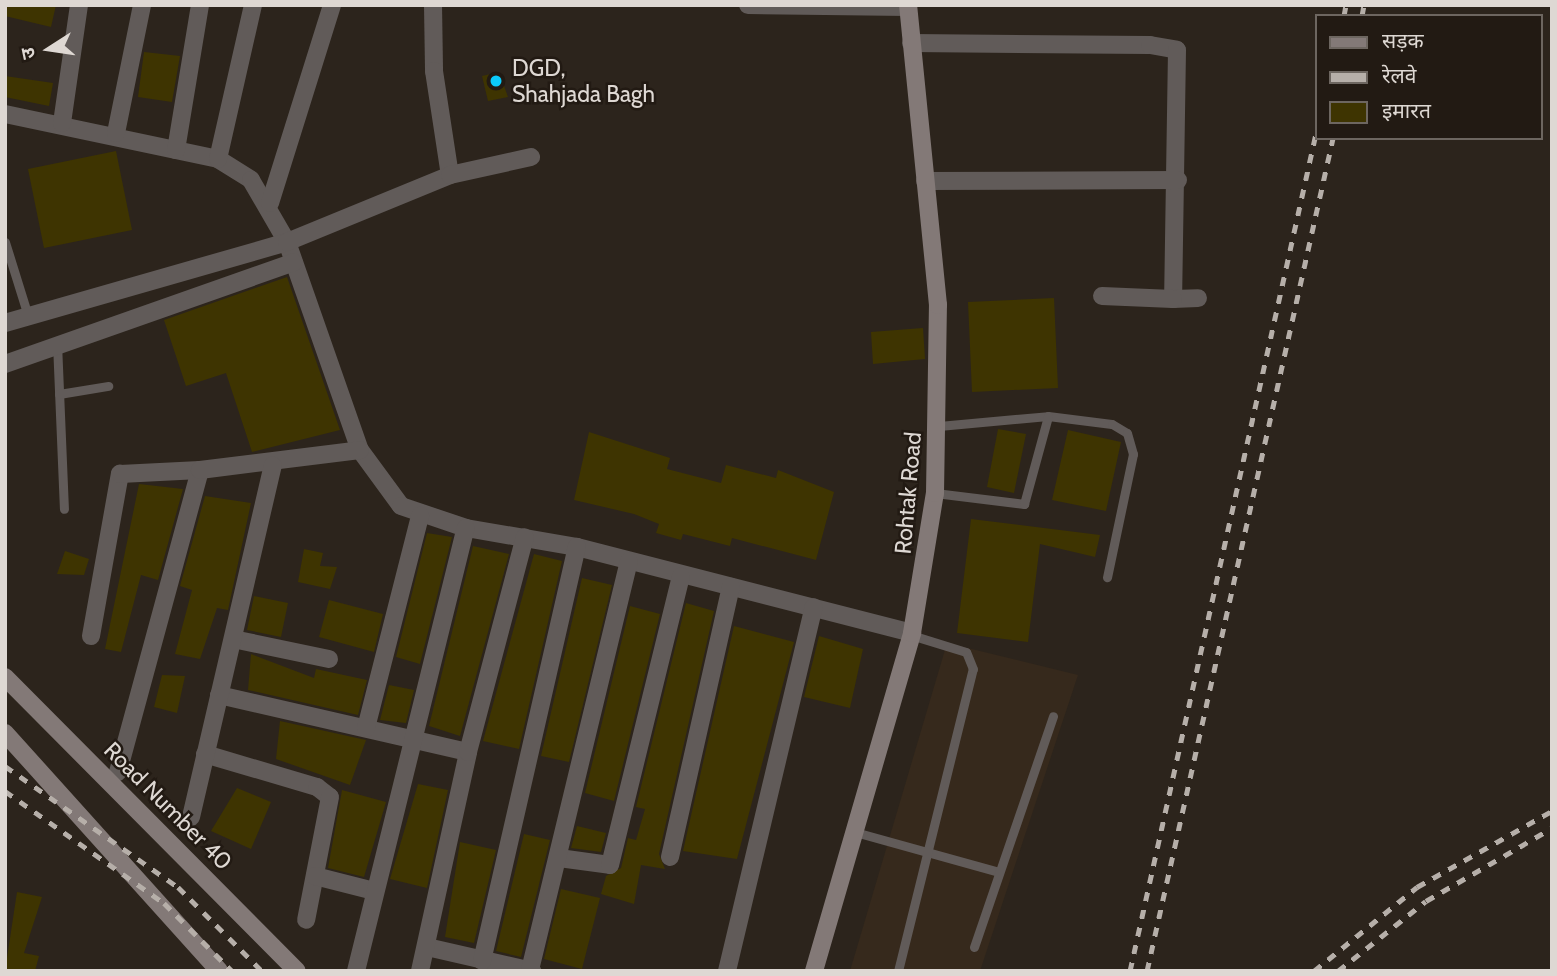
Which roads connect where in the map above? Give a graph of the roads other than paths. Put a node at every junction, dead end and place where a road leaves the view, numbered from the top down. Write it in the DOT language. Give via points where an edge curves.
graph roads {
  1 [pos="79,5"];
  2 [pos="142,5"];
  3 [pos="200,5"];
  4 [pos="253,5"];
  5 [pos="332,5"];
  6 [pos="433,5"];
  7 [pos="748,5"];
  8 [pos="908,6"];
  9 [pos="911,43"];
  10 [pos="5,114"];
  11 [pos="62,123"];
  12 [pos="116,132"];
  13 [pos="176,150"];
  14 [pos="531,157"];
  15 [pos="218,159"];
  16 [pos="450,175"];
  17 [pos="1178,180"];
  18 [pos="925,181"];
  19 [pos="270,203"];
  20 [pos="5,242"];
  21 [pos="286,242"];
  22 [pos="294,262"];
  23 [pos="1101,296"];
  24 [pos="1173,299"];
  25 [pos="1198,299"];
  26 [pos="28,317"];
  27 [pos="5,323"];
  28 [pos="57,342"];
  29 [pos="5,364"];
  30 [pos="108,386"];
  31 [pos="59,394"];
  32 [pos="1048,416"];
  33 [pos="939,426"];
  34 [pos="360,450"];
  35 [pos="273,465"];
  36 [pos="200,470"];
  37 [pos="935,493"];
  38 [pos="64,509"];
  39 [pos="420,516"];
  40 [pos="466,528"];
  41 [pos="525,537"];
  42 [pos="577,547"];
  43 [pos="629,562"];
  44 [pos="681,577"];
  45 [pos="1107,577"];
  46 [pos="731,587"];
  47 [pos="814,607"];
  48 [pos="912,634"];
  49 [pos="91,636"];
  50 [pos="233,639"];
  51 [pos="329,659"];
  52 [pos="5,677"];
  53 [pos="219,695"];
  54 [pos="1053,716"];
  55 [pos="366,728"];
  56 [pos="5,733"];
  57 [pos="410,739"];
  58 [pos="468,752"];
  59 [pos="205,754"];
  60 [pos="118,772"];
  61 [pos="191,817"];
  62 [pos="855,832"];
  63 [pos="926,852"];
  64 [pos="670,857"];
  65 [pos="559,858"];
  66 [pos="999,872"];
  67 [pos="315,876"];
  68 [pos="374,891"];
  69 [pos="306,920"];
  70 [pos="427,947"];
  71 [pos="974,947"];
  72 [pos="482,961"];
  73 [pos="531,970"];
  74 [pos="219,971"];
  75 [pos="297,971"];
  76 [pos="356,971"];
  77 [pos="420,971"];
  78 [pos="727,971"];
  79 [pos="814,971"];
  80 [pos="898,971"];
  1 -- 11 [label="street"];
  2 -- 12 [label="street"];
  3 -- 13 [label="street"];
  4 -- 15 [label="street"];
  5 -- 19 [label="street"];
  6 -- 16 [label="street" via="435,71"];
  7 -- 8 [label="street"];
  8 -- 9 [label="street, Rohtak Road"];
  9 -- 17 [label="street" via="1150,45 1177,50"];
  9 -- 18 [label="street, Rohtak Road"];
  10 -- 11 [label="street"];
  11 -- 12 [label="street"];
  12 -- 13 [label="street"];
  13 -- 15 [label="street"];
  14 -- 16 [label="street"];
  15 -- 19 [label="street" via="236,167"];
  16 -- 21 [label="street"];
  17 -- 18 [label="street"];
  17 -- 24 [label="street"];
  18 -- 33 [label="street, Rohtak Road" via="938,305"];
  19 -- 21 [label="street"];
  20 -- 26 [label="lane"];
  21 -- 22 [label="street"];
  21 -- 26 [label="street"];
  22 -- 28 [label="street"];
  22 -- 34 [label="street"];
  23 -- 24 [label="street"];
  24 -- 25 [label="street"];
  26 -- 27 [label="street"];
  28 -- 29 [label="street"];
  28 -- 31 [label="lane"];
  30 -- 31 [label="lane"];
  31 -- 38 [label="lane"];
  32 -- 33 [label="lane"];
  32 -- 37 [label="lane" via="1024,504"];
  32 -- 45 [label="lane" via="1112,424 1131,439"];
  33 -- 37 [label="street, Rohtak Road"];
  34 -- 35 [label="street"];
  34 -- 39 [label="street" via="383,489"];
  35 -- 36 [label="street"];
  35 -- 50 [label="street"];
  36 -- 49 [label="street" via="120,474"];
  36 -- 60 [label="street"];
  37 -- 48 [label="street, Rohtak Road"];
  39 -- 40 [label="street"];
  39 -- 55 [label="street"];
  40 -- 41 [label="street"];
  40 -- 57 [label="street"];
  41 -- 42 [label="street"];
  41 -- 58 [label="street"];
  42 -- 43 [label="street"];
  42 -- 72 [label="street"];
  43 -- 44 [label="street"];
  43 -- 65 [label="street"];
  44 -- 46 [label="street"];
  44 -- 65 [label="street" via="610,866"];
  46 -- 47 [label="street"];
  46 -- 64 [label="street"];
  47 -- 48 [label="street"];
  47 -- 78 [label="street"];
  48 -- 62 [label="street, Rohtak Road"];
  48 -- 63 [label="lane" via="966,652 973,669"];
  50 -- 51 [label="street"];
  50 -- 53 [label="street"];
  52 -- 75 [label="street, Road Number 40"];
  53 -- 55 [label="street"];
  53 -- 59 [label="street"];
  54 -- 66 [label="lane"];
  55 -- 57 [label="street"];
  56 -- 74 [label="street"];
  57 -- 58 [label="street"];
  57 -- 68 [label="street"];
  58 -- 70 [label="street"];
  59 -- 61 [label="street"];
  59 -- 67 [label="street" via="325,791 331,804"];
  62 -- 63 [label="lane"];
  62 -- 79 [label="street, Rohtak Road"];
  63 -- 66 [label="lane"];
  63 -- 80 [label="lane"];
  65 -- 73 [label="street"];
  66 -- 71 [label="lane"];
  67 -- 68 [label="street"];
  67 -- 69 [label="street"];
  68 -- 76 [label="street"];
  70 -- 72 [label="street"];
  70 -- 77 [label="street"];
  72 -- 73 [label="street"];
}
